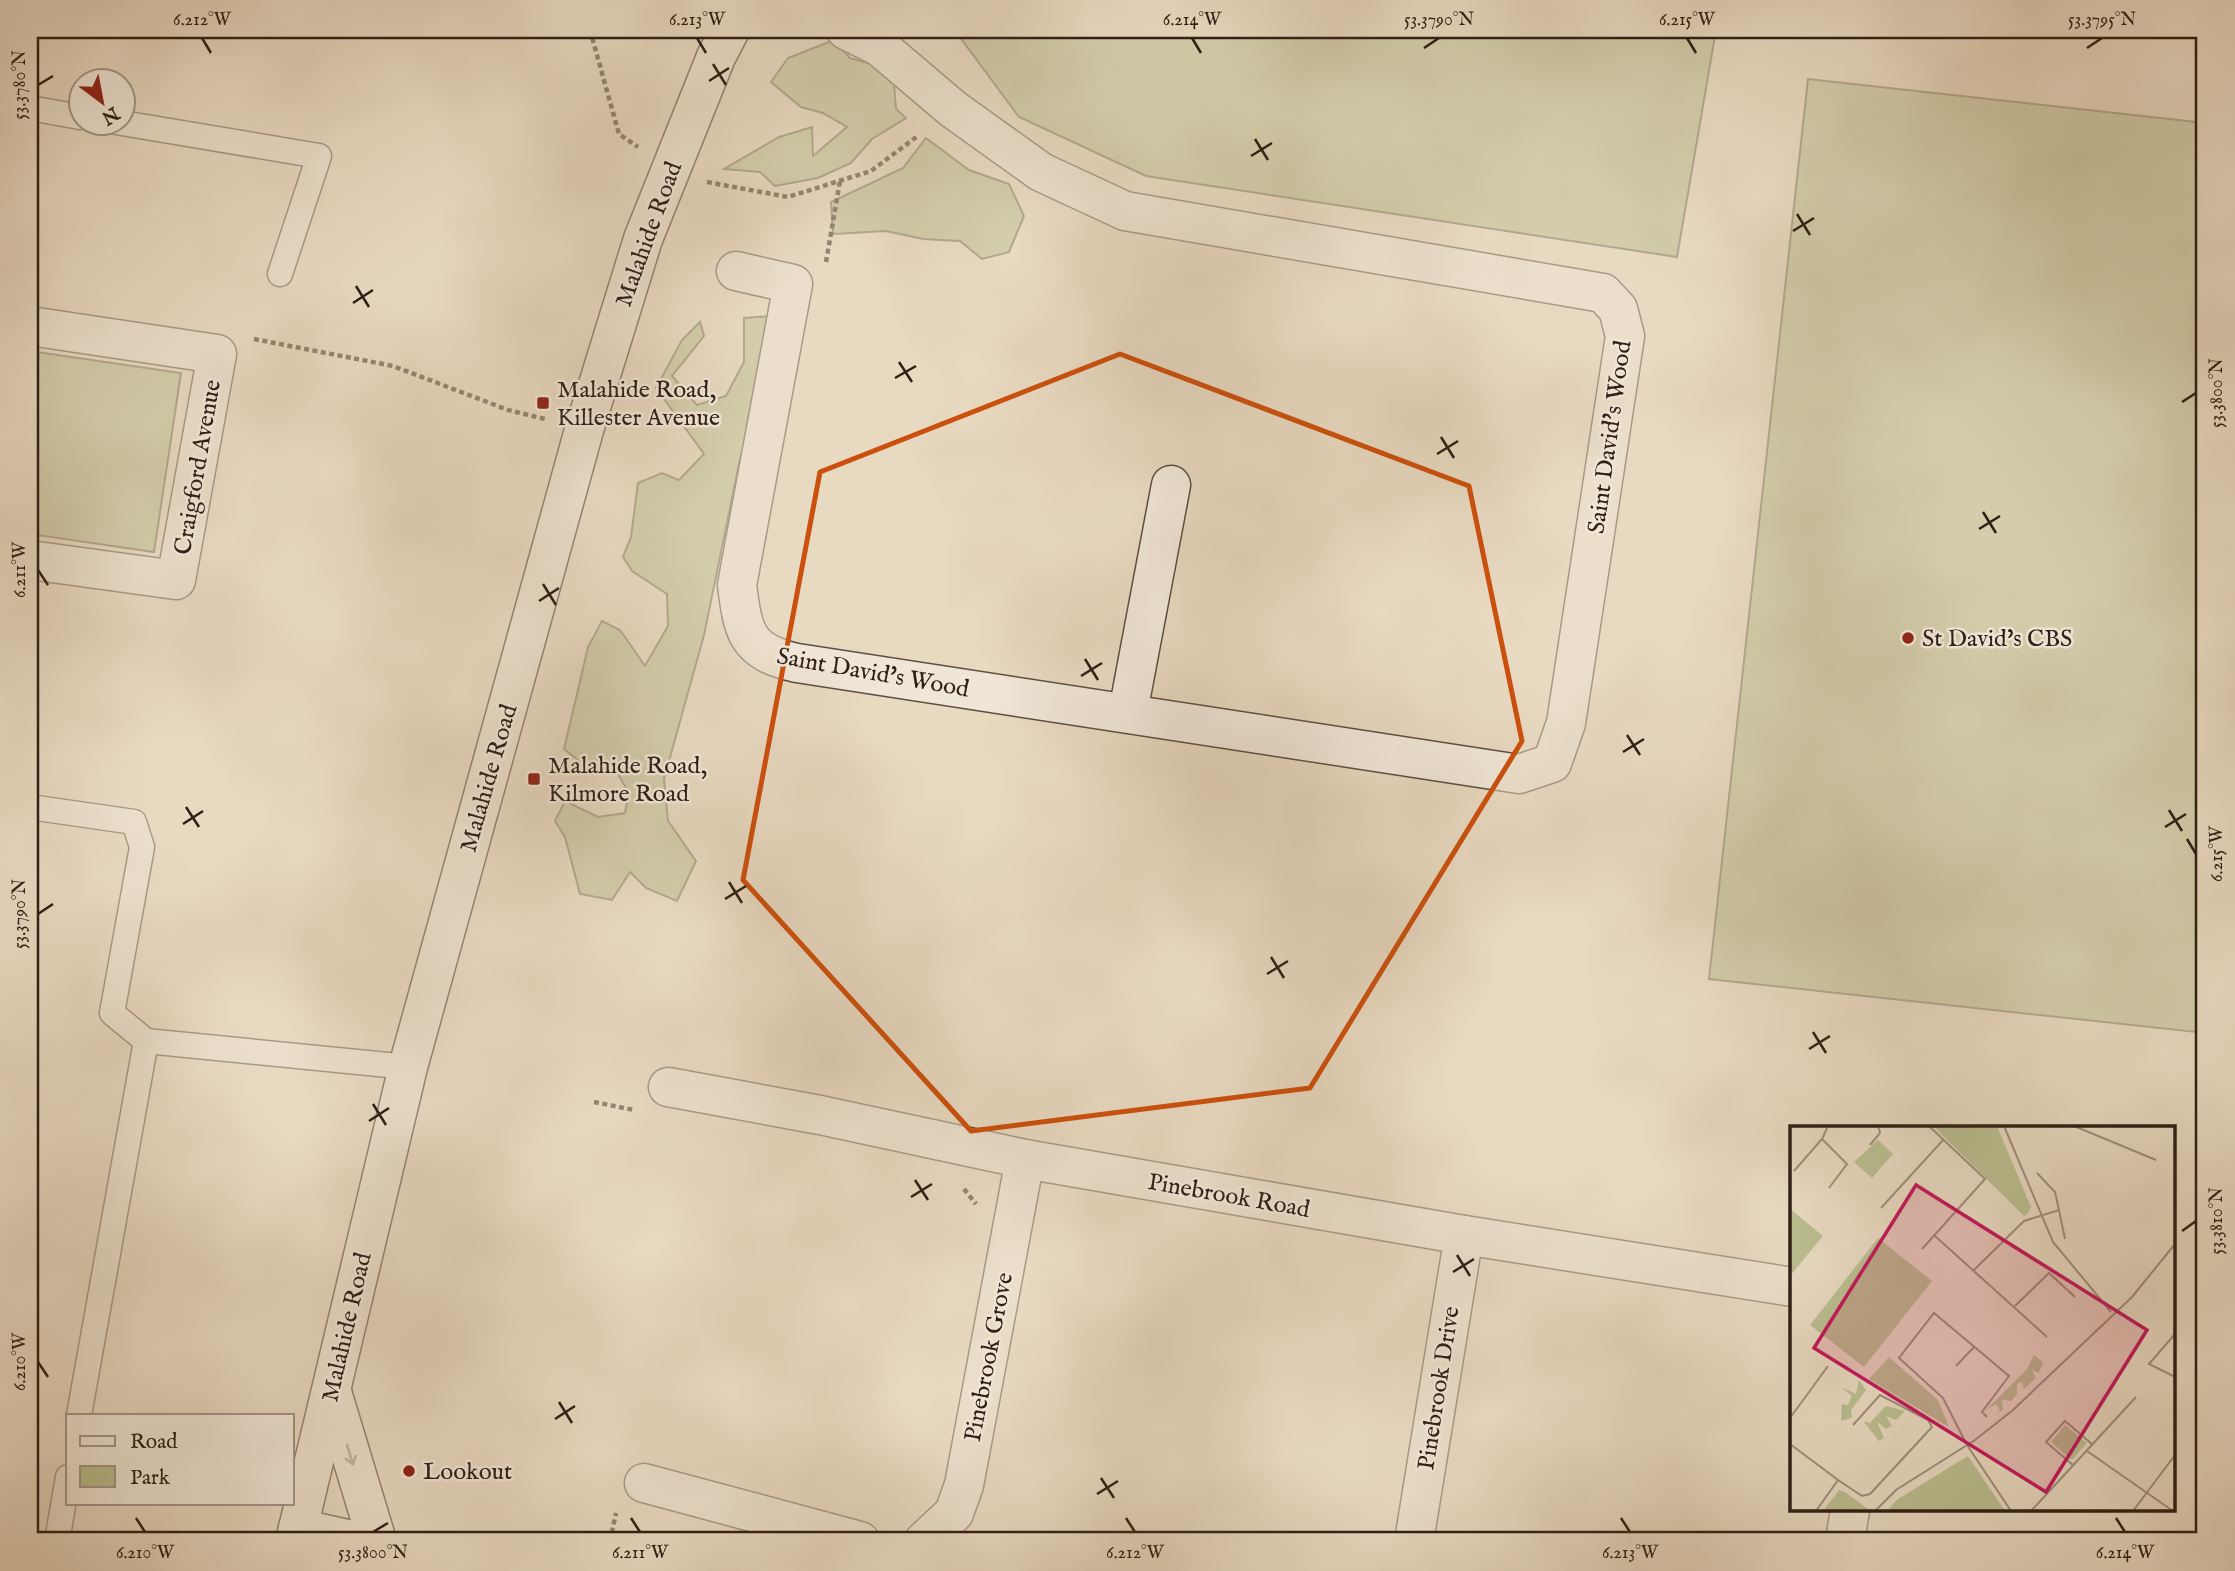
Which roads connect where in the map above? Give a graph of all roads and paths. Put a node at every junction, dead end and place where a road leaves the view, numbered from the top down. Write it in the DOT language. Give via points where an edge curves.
graph roads {
  1 [pos="590,30"];
  2 [pos="730,30"];
  3 [pos="846,30"];
  4 [pos="30,108"];
  5 [pos="953,109"];
  6 [pos="66,114"];
  7 [pos="136,125"];
  8 [pos="671,171"];
  9 [pos="840,181"];
  10 [pos="736,271"];
  11 [pos="280,274"];
  12 [pos="793,284"];
  13 [pos="30,326"];
  14 [pos="217,354"];
  15 [pos="584,430"];
  16 [pos="1171,485"];
  17 [pos="30,560"];
  18 [pos="1128,712"];
  19 [pos="30,807"];
  20 [pos="146,1041"];
  21 [pos="408,1067"];
  22 [pos="656,1100"];
  23 [pos="594,1102"];
  24 [pos="1025,1159"];
  25 [pos="960,1186"];
  26 [pos="979,1208"];
  27 [pos="1464,1236"];
  28 [pos="1790,1287"];
  29 [pos="331,1390"];
  30 [pos="79,1414"];
  31 [pos="66,1489"];
  32 [pos="631,1496"];
  33 [pos="1850,1512"];
  34 [pos="297,1535"];
  35 [pos="57,1541"];
  36 [pos="356,1541"];
  37 [pos="377,1541"];
  38 [pos="610,1541"];
  39 [pos="860,1541"];
  40 [pos="925,1541"];
  41 [pos="1413,1541"];
  42 [pos="1845,1541"];
  1 -- 8 [label="path" via="619,134"];
  2 -- 8 [label="street, Malahide Road"];
  3 -- 5 [label="street, Saint David's Wood" via="880,47"];
  4 -- 6 [label="lane"];
  5 -- 9 [label="path" via="871,171"];
  5 -- 18 [label="street, Saint David's Wood" via="1041,172 1125,211 1603,293 1618,309 1625,336 1566,723 1552,763 1519,774"];
  7 -- 11 [label="lane" via="320,156"];
  8 -- 9 [label="path" via="721,186 788,197"];
  8 -- 15 [label="street, Malahide Road" via="643,239"];
  9 -- 12 [label="path" via="825,270"];
  10 -- 12 [label="street"];
  12 -- 18 [label="street, Saint David's Wood" via="737,585 744,629 756,648 797,663"];
  13 -- 14 [label="street, Craigford Avenue"];
  14 -- 15 [label="path" via="241,336 393,366 508,410"];
  14 -- 17 [label="street, Craigford Avenue" via="176,580"];
  15 -- 21 [label="street, Malahide Road"];
  16 -- 18 [label="street"];
  19 -- 20 [label="lane" via="134,822 142,847 112,1013"];
  20 -- 21 [label="lane"];
  20 -- 30 [label="lane"];
  21 -- 29 [label="street, Malahide Road"];
  22 -- 23 [label="path"];
  22 -- 24 [label="street, Pinebrook Road" via="820,1115"];
  24 -- 27 [label="street, Pinebrook Road"];
  24 -- 40 [label="street, Pinebrook Grove" via="964,1485 954,1513"];
  25 -- 26 [label="path"];
  27 -- 28 [label="street, Pinebrook Road"];
  27 -- 41 [label="street, Pinebrook Drive"];
  29 -- 34 [label="street, Malahide Road"];
  29 -- 37 [label="street, one-way"];
  31 -- 35 [label="lane"];
  32 -- 38 [label="path"];
  32 -- 39 [label="street"];
  33 -- 42 [label="street"];
  34 -- 36 [label="street"];
}
